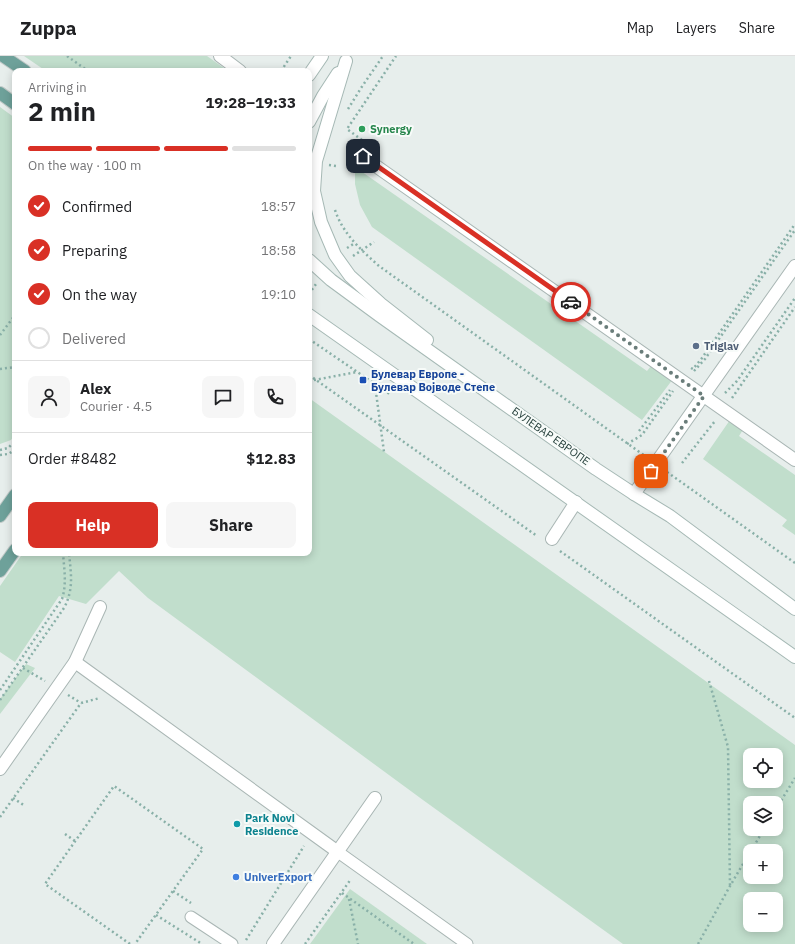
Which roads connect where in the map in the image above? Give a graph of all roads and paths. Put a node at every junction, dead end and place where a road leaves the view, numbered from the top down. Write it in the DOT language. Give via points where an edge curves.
graph roads {
  1 [pos="3,56"];
  2 [pos="67,56"];
  3 [pos="220,56"];
  4 [pos="291,56"];
  5 [pos="322,56"];
  6 [pos="383,56"];
  7 [pos="396,56"];
  8 [pos="348,58"];
  9 [pos="21,68"];
  10 [pos="84,68"];
  11 [pos="236,68"];
  12 [pos="283,68"];
  13 [pos="312,71"];
  14 [pos="0,93"];
  15 [pos="12,102"];
  16 [pos="347,112"];
  17 [pos="312,116"];
  18 [pos="347,129"];
  19 [pos="363,156"];
  20 [pos="329,159"];
  21 [pos="316,170"];
  22 [pos="333,205"];
  23 [pos="795,224"];
  24 [pos="795,230"];
  25 [pos="312,263"];
  26 [pos="795,266"];
  27 [pos="795,306"];
  28 [pos="312,317"];
  29 [pos="12,319"];
  30 [pos="0,335"];
  31 [pos="312,341"];
  32 [pos="702,358"];
  33 [pos="12,367"];
  34 [pos="0,369"];
  35 [pos="695,370"];
  36 [pos="357,372"];
  37 [pos="312,377"];
  38 [pos="680,379"];
  39 [pos="316,380"];
  40 [pos="312,381"];
  41 [pos="375,384"];
  42 [pos="712,385"];
  43 [pos="479,386"];
  44 [pos="391,395"];
  45 [pos="704,396"];
  46 [pos="724,409"];
  47 [pos="639,431"];
  48 [pos="12,444"];
  49 [pos="627,444"];
  50 [pos="0,450"];
  51 [pos="12,452"];
  52 [pos="384,452"];
  53 [pos="0,455"];
  54 [pos="795,460"];
  55 [pos="682,463"];
  56 [pos="656,464"];
  57 [pos="634,494"];
  58 [pos="12,499"];
  59 [pos="576,502"];
  60 [pos="0,516"];
  61 [pos="552,539"];
  62 [pos="12,554"];
  63 [pos="63,556"];
  64 [pos="69,556"];
  65 [pos="795,563"];
  66 [pos="0,571"];
  67 [pos="100,607"];
  68 [pos="795,609"];
  69 [pos="795,657"];
  70 [pos="75,662"];
  71 [pos="709,681"];
  72 [pos="0,690"];
  73 [pos="0,700"];
  74 [pos="81,703"];
  75 [pos="0,769"];
  76 [pos="795,778"];
  77 [pos="14,798"];
  78 [pos="375,798"];
  79 [pos="783,798"];
  80 [pos="25,806"];
  81 [pos="0,817"];
  82 [pos="65,834"];
  83 [pos="75,841"];
  84 [pos="306,843"];
  85 [pos="338,852"];
  86 [pos="743,864"];
  87 [pos="360,867"];
  88 [pos="730,886"];
  89 [pos="342,893"];
  90 [pos="349,898"];
  91 [pos="156,915"];
  92 [pos="192,917"];
  93 [pos="130,944"];
  94 [pos="135,944"];
  95 [pos="202,944"];
  96 [pos="232,944"];
  97 [pos="244,944"];
  98 [pos="272,944"];
  99 [pos="305,944"];
  100 [pos="358,944"];
  101 [pos="414,944"];
  102 [pos="467,944"];
  103 [pos="698,944"];
  1 -- 9 [label="main road"];
  2 -- 10 [label="path"];
  3 -- 11 [label="main road"];
  4 -- 12 [label="path"];
  5 -- 13 [label="main road"];
  6 -- 16 [label="path"];
  7 -- 18 [label="path"];
  8 -- 17 [label="main road"];
  8 -- 21 [label="main road" via="316,161"];
  14 -- 15 [label="main road"];
  19 -- 38 [label="main road"];
  20 -- 21 [label="path" via="328,175"];
  21 -- 43 [label="main road" via="314,191 321,222 344,269 381,304"];
  22 -- 49 [label="path" via="348,236 379,266"];
  23 -- 32 [label="path"];
  24 -- 35 [label="path"];
  25 -- 43 [label="main road, БУЛЕВАР ЕВРОПЕ" via="331,280"];
  26 -- 42 [label="main road"];
  27 -- 42 [label="path" via="731,400"];
  28 -- 59 [label="main road"];
  29 -- 30 [label="path"];
  31 -- 36 [label="path"];
  33 -- 34 [label="path"];
  35 -- 38 [label="path"];
  35 -- 42 [label="path"];
  36 -- 39 [label="path"];
  36 -- 41 [label="path"];
  37 -- 39 [label="path"];
  38 -- 45 [label="main road"];
  38 -- 47 [label="path"];
  38 -- 49 [label="path" via="642,435"];
  39 -- 40 [label="path"];
  41 -- 44 [label="path"];
  41 -- 52 [label="path"];
  42 -- 45 [label="main road"];
  43 -- 57 [label="main road, БУЛЕВАР ЕВРОПЕ"];
  45 -- 46 [label="main road"];
  45 -- 56 [label="main road"];
  46 -- 54 [label="main road"];
  46 -- 55 [label="path"];
  48 -- 50 [label="path"];
  49 -- 56 [label="path"];
  51 -- 53 [label="path"];
  56 -- 57 [label="main road"];
  56 -- 65 [label="path"];
  57 -- 68 [label="main road, БУЛЕВАР ЕВРОПЕ" via="670,516"];
  58 -- 60 [label="main road"];
  59 -- 61 [label="main road"];
  59 -- 69 [label="main road"];
  62 -- 66 [label="main road"];
  63 -- 72 [label="path" via="65,590 62,599"];
  64 -- 73 [label="path" via="72,579 69,599"];
  67 -- 70 [label="main road"];
  70 -- 75 [label="main road"];
  70 -- 85 [label="main road"];
  71 -- 88 [label="path" via="728,747"];
  74 -- 77 [label="path"];
  76 -- 79 [label="path"];
  77 -- 80 [label="path"];
  77 -- 81 [label="path"];
  78 -- 85 [label="main road"];
  82 -- 83 [label="path"];
  83 -- 91 [label="path" via="114,786 203,849"];
  83 -- 93 [label="path" via="44,884"];
  84 -- 97 [label="path"];
  85 -- 87 [label="lane"];
  85 -- 98 [label="main road"];
  86 -- 88 [label="path"];
  87 -- 89 [label="path"];
  87 -- 102 [label="lane"];
  88 -- 103 [label="path"];
  89 -- 90 [label="path"];
  89 -- 99 [label="path"];
  90 -- 100 [label="path"];
  90 -- 101 [label="path"];
  91 -- 94 [label="path"];
  91 -- 95 [label="path"];
  92 -- 96 [label="lane"];
}
